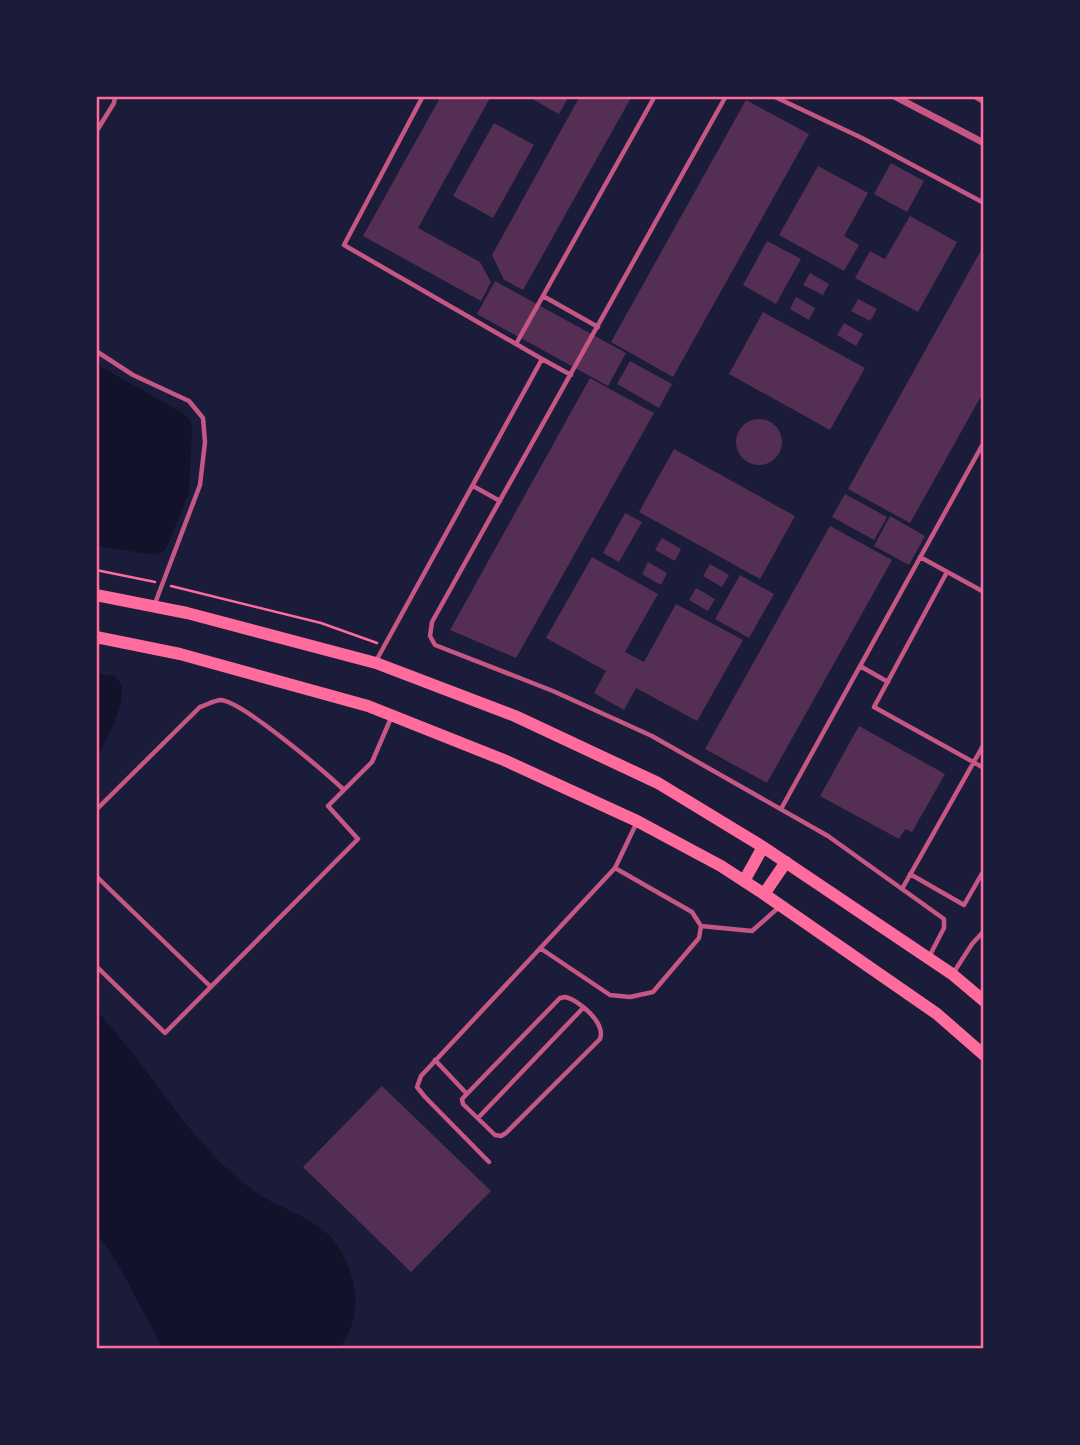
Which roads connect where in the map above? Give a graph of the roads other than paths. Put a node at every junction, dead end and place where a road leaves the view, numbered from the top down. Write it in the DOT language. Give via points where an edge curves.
graph roads {
  1 [pos="115,96"];
  2 [pos="423,96"];
  3 [pos="655,96"];
  4 [pos="726,96"];
  5 [pos="773,96"];
  6 [pos="894,96"];
  7 [pos="975,96"];
  8 [pos="984,101"];
  9 [pos="96,132"];
  10 [pos="984,143"];
  11 [pos="984,203"];
  12 [pos="543,296"];
  13 [pos="598,327"];
  14 [pos="516,344"];
  15 [pos="96,351"];
  16 [pos="542,359"];
  17 [pos="571,374"];
  18 [pos="984,442"];
  19 [pos="473,486"];
  20 [pos="500,501"];
  21 [pos="920,557"];
  22 [pos="947,572"];
  23 [pos="984,592"];
  24 [pos="96,595"];
  25 [pos="154,607"];
  26 [pos="96,637"];
  27 [pos="376,663"];
  28 [pos="860,666"];
  29 [pos="888,682"];
  30 [pos="392,715"];
  31 [pos="984,744"];
  32 [pos="974,762"];
  33 [pos="984,768"];
  34 [pos="344,790"];
  35 [pos="780,809"];
  36 [pos="96,810"];
  37 [pos="637,821"];
  38 [pos="763,847"];
  39 [pos="786,862"];
  40 [pos="615,868"];
  41 [pos="984,870"];
  42 [pos="910,874"];
  43 [pos="96,876"];
  44 [pos="744,881"];
  45 [pos="902,889"];
  46 [pos="764,894"];
  47 [pos="781,905"];
  48 [pos="701,926"];
  49 [pos="984,931"];
  50 [pos="540,948"];
  51 [pos="929,958"];
  52 [pos="96,966"];
  53 [pos="952,974"];
  54 [pos="211,987"];
  55 [pos="984,1001"];
  56 [pos="583,1008"];
  57 [pos="984,1055"];
  58 [pos="435,1060"];
  59 [pos="466,1093"];
  60 [pos="478,1118"];
  61 [pos="489,1162"];
  1 -- 9 [label="lane"];
  2 -- 14 [label="lane" via="344,244"];
  3 -- 12 [label="lane"];
  4 -- 13 [label="lane"];
  5 -- 11 [label="lane"];
  6 -- 10 [label="street"];
  7 -- 8 [label="street"];
  12 -- 13 [label="lane"];
  12 -- 14 [label="lane"];
  13 -- 17 [label="lane"];
  14 -- 16 [label="lane"];
  15 -- 25 [label="lane" via="189,401 203,418 200,485"];
  16 -- 17 [label="lane"];
  16 -- 19 [label="lane"];
  17 -- 20 [label="lane"];
  18 -- 21 [label="lane"];
  19 -- 20 [label="lane"];
  19 -- 27 [label="lane"];
  20 -- 35 [label="lane" via="432,622 430,636 435,645 652,736"];
  21 -- 22 [label="lane"];
  21 -- 28 [label="lane"];
  22 -- 23 [label="lane"];
  22 -- 29 [label="lane"];
  24 -- 25 [label="main road"];
  25 -- 27 [label="main road"];
  26 -- 30 [label="main road" via="180,654"];
  27 -- 38 [label="main road" via="515,716 658,783"];
  28 -- 29 [label="lane"];
  28 -- 35 [label="lane"];
  29 -- 32 [label="lane" via="874,707"];
  30 -- 34 [label="lane" via="372,762"];
  30 -- 37 [label="main road"];
  31 -- 32 [label="lane"];
  32 -- 33 [label="lane"];
  32 -- 42 [label="lane"];
  34 -- 36 [label="lane" via="242,708 220,700 200,707"];
  34 -- 54 [label="lane" via="328,806 358,839"];
  35 -- 45 [label="lane" via="828,836"];
  37 -- 40 [label="lane"];
  37 -- 44 [label="main road"];
  38 -- 39 [label="main road"];
  38 -- 44 [label="main road"];
  39 -- 46 [label="main road"];
  39 -- 51 [label="main road"];
  40 -- 48 [label="lane" via="692,912"];
  40 -- 50 [label="lane"];
  41 -- 42 [label="lane" via="964,905"];
  42 -- 45 [label="lane"];
  43 -- 54 [label="lane"];
  44 -- 46 [label="main road"];
  45 -- 51 [label="lane" via="944,919"];
  46 -- 47 [label="main road"];
  47 -- 48 [label="lane" via="752,930"];
  47 -- 57 [label="main road" via="937,1014"];
  48 -- 50 [label="lane" via="699,938 653,992 629,997 610,995"];
  49 -- 53 [label="lane"];
  50 -- 58 [label="lane"];
  51 -- 53 [label="main road"];
  52 -- 54 [label="lane" via="165,1032"];
  53 -- 55 [label="main road"];
  56 -- 59 [label="lane" via="572,999 560,998"];
  56 -- 60 [label="lane"];
  56 -- 60 [label="lane" via="601,1026 600,1038 506,1133 495,1135"];
  58 -- 59 [label="lane"];
  58 -- 61 [label="lane" via="417,1087"];
  59 -- 60 [label="lane" via="463,1104"];
}
